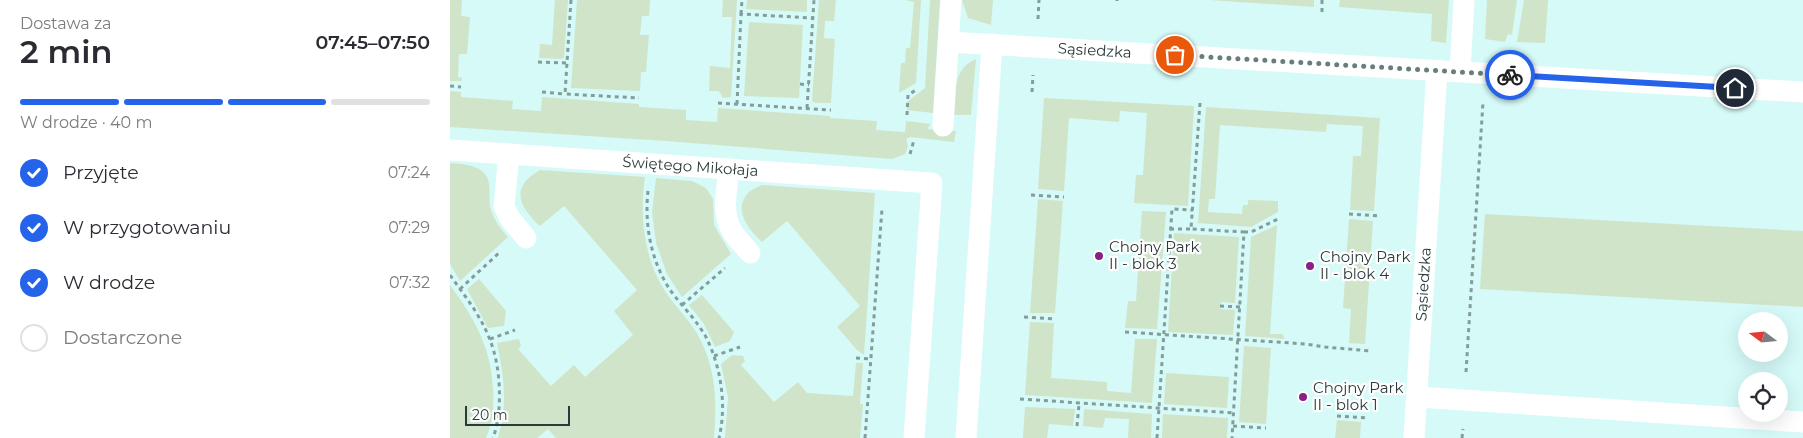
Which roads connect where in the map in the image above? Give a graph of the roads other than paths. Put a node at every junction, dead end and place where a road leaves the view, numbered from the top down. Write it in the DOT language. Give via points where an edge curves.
graph roads {
  1 [pos="951,0"];
  2 [pos="1464,0"];
  3 [pos="949,42"];
  4 [pos="992,44"];
  5 [pos="1437,70"];
  6 [pos="1460,72"];
  7 [pos="1803,92"];
  8 [pos="943,126"];
  9 [pos="450,150"];
  10 [pos="509,154"];
  11 [pos="728,169"];
  12 [pos="524,235"];
  13 [pos="748,250"];
  14 [pos="1418,398"];
  15 [pos="1803,422"];
  16 [pos="914,438"];
  17 [pos="966,438"];
  18 [pos="1414,438"];
  1 -- 3 [label="lane"];
  2 -- 6 [label="lane"];
  3 -- 4 [label="lane, Sąsiedzka"];
  3 -- 8 [label="lane"];
  4 -- 5 [label="lane, Sąsiedzka"];
  4 -- 17 [label="lane"];
  5 -- 6 [label="lane, Sąsiedzka"];
  5 -- 14 [label="lane, Sąsiedzka"];
  6 -- 7 [label="lane, Sąsiedzka"];
  9 -- 10 [label="lane, Świętego Mikołaja"];
  10 -- 11 [label="lane, Świętego Mikołaja"];
  10 -- 12 [label="lane" via="504,206"];
  11 -- 13 [label="lane" via="727,221"];
  11 -- 16 [label="lane, Świętego Mikołaja" via="932,183"];
  14 -- 15 [label="lane"];
  14 -- 18 [label="lane, Sąsiedzka"];
}
